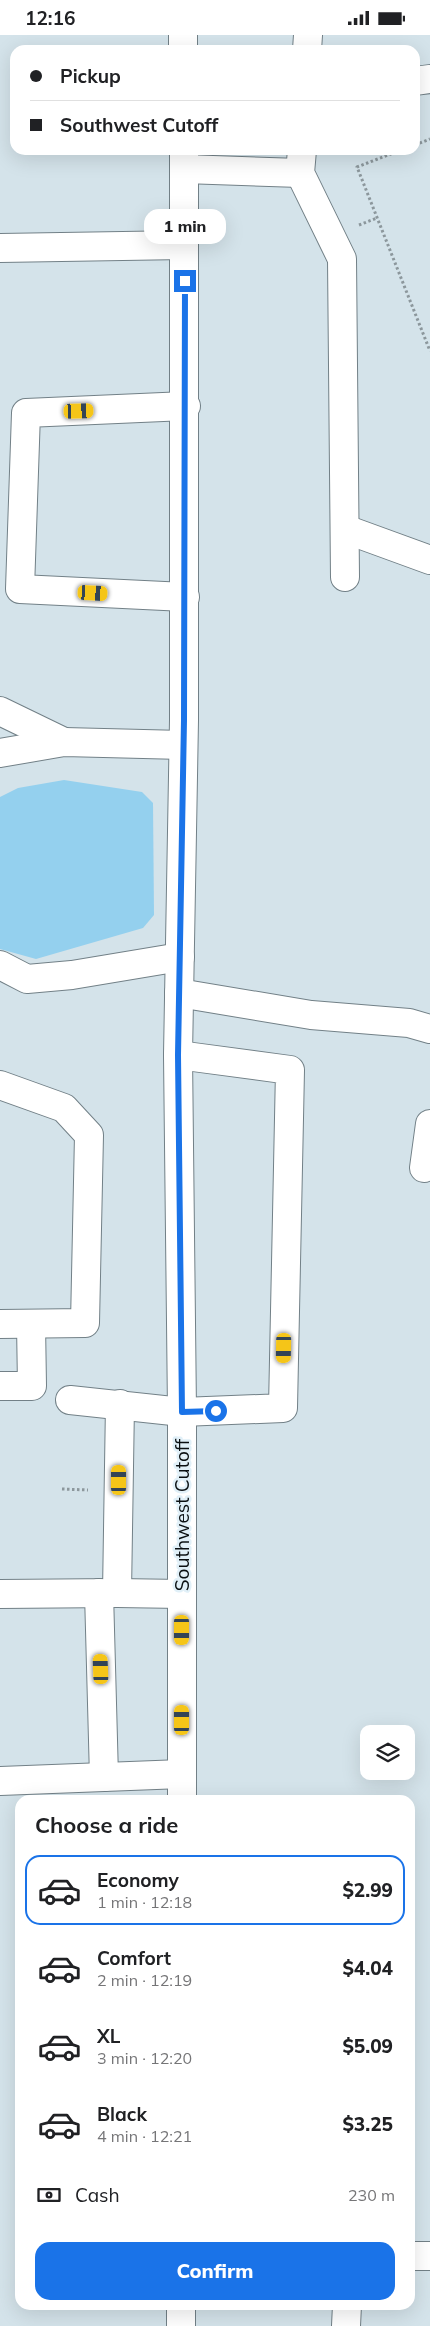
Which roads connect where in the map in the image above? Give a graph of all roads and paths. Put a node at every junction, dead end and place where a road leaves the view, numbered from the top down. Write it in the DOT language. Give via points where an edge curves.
graph roads {
  1 [pos="388,155"];
  2 [pos="184,160"];
  3 [pos="301,162"];
  4 [pos="184,245"];
  5 [pos="0,248"];
  6 [pos="430,351"];
  7 [pos="186,406"];
  8 [pos="345,529"];
  9 [pos="430,560"];
  10 [pos="345,577"];
  11 [pos="184,597"];
  12 [pos="0,711"];
  13 [pos="64,742"];
  14 [pos="183,745"];
  15 [pos="0,753"];
  16 [pos="180,957"];
  17 [pos="0,965"];
  18 [pos="179,993"];
  19 [pos="430,1029"];
  20 [pos="178,1055"];
  21 [pos="0,1085"];
  22 [pos="429,1131"];
  23 [pos="424,1168"];
  24 [pos="0,1324"];
  25 [pos="31,1324"];
  26 [pos="0,1386"];
  27 [pos="70,1400"];
  28 [pos="120,1404"];
  29 [pos="182,1412"];
  30 [pos="108,1593"];
  31 [pos="0,1594"];
  32 [pos="182,1594"];
  33 [pos="104,1777"];
  34 [pos="0,1781"];
  35 [pos="182,1787"];
  36 [pos="430,2255"];
  37 [pos="415,2256"];
  38 [pos="182,2310"];
  39 [pos="348,2310"];
  40 [pos="182,2326"];
  41 [pos="346,2326"];
  1 -- 6 [label="path" via="356,167"];
  2 -- 3 [label="main road"];
  2 -- 4 [label="main road, Southwest Cutoff"];
  3 -- 8 [label="main road" via="342,259"];
  4 -- 5 [label="main road"];
  4 -- 7 [label="main road, Southwest Cutoff"];
  7 -- 11 [label="main road, Southwest Cutoff"];
  7 -- 11 [label="main road" via="26,413 20,589"];
  8 -- 9 [label="main road"];
  8 -- 10 [label="main road"];
  11 -- 14 [label="main road, Southwest Cutoff"];
  12 -- 13 [label="main road"];
  13 -- 14 [label="main road"];
  13 -- 15 [label="main road"];
  14 -- 16 [label="main road, Southwest Cutoff"];
  16 -- 17 [label="main road" via="27,979"];
  16 -- 18 [label="main road, Southwest Cutoff"];
  18 -- 19 [label="main road" via="311,1015 409,1023"];
  18 -- 20 [label="main road, Southwest Cutoff"];
  20 -- 29 [label="main road, Southwest Cutoff"];
  20 -- 29 [label="main road" via="290,1070 283,1408"];
  21 -- 25 [label="main road" via="64,1107 89,1135 85,1323"];
  22 -- 23 [label="main road"];
  24 -- 25 [label="main road"];
  25 -- 26 [label="main road" via="32,1387"];
  27 -- 28 [label="main road"];
  28 -- 29 [label="main road"];
  28 -- 30 [label="main road"];
  29 -- 32 [label="main road, Southwest Cutoff"];
  30 -- 31 [label="main road"];
  30 -- 32 [label="main road"];
  30 -- 33 [label="main road"];
  32 -- 35 [label="main road, Southwest Cutoff"];
  33 -- 34 [label="main road"];
  33 -- 35 [label="main road"];
  36 -- 37 [label="main road"];
  38 -- 40 [label="main road"];
  39 -- 41 [label="main road"];
}
